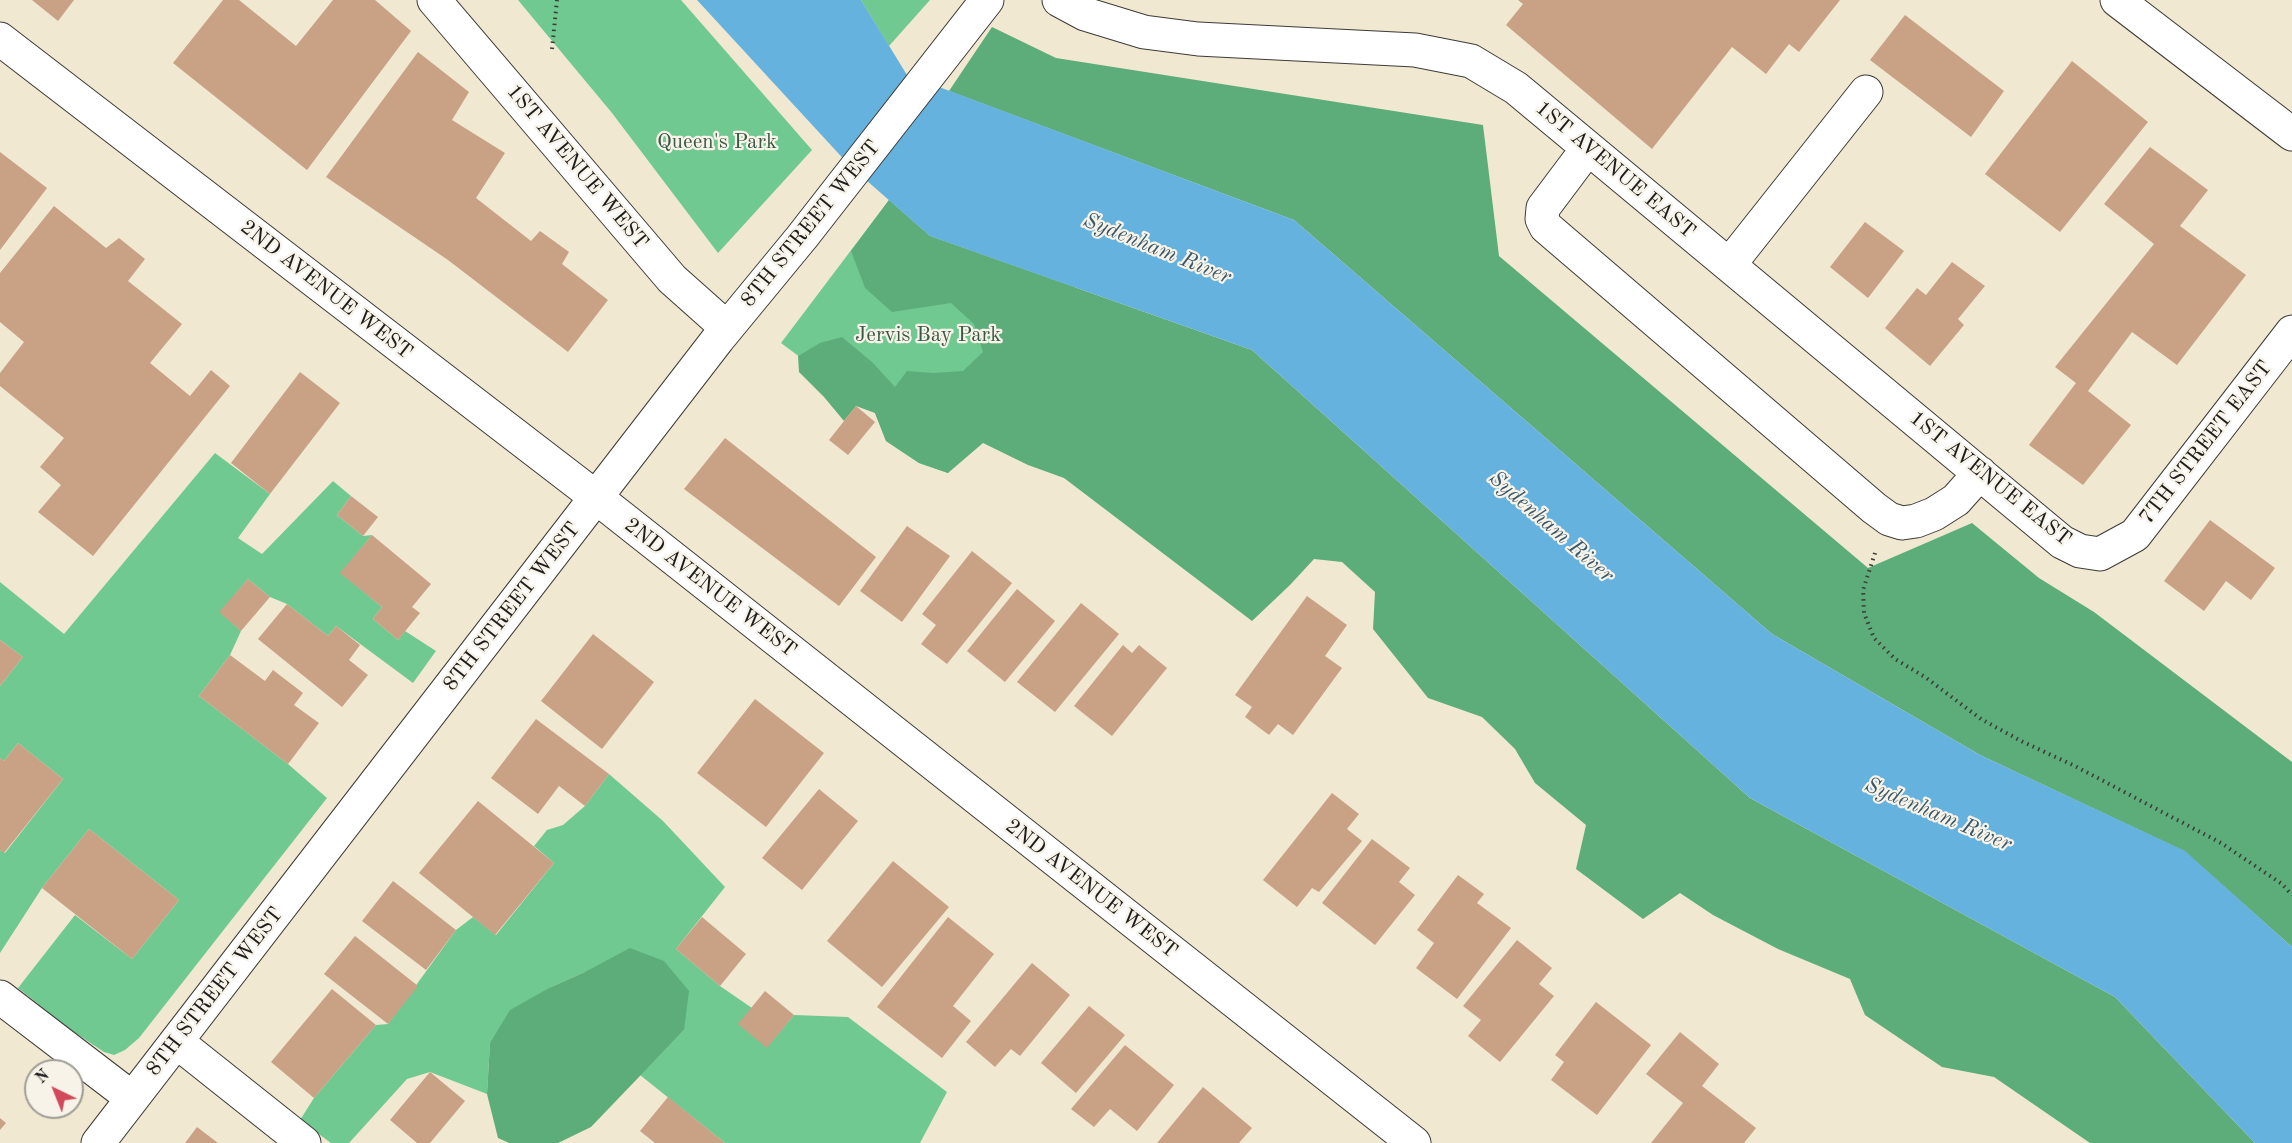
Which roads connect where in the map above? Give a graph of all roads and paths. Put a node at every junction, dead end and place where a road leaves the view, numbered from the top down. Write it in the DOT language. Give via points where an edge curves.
graph roads {
  1 [pos="434,0"];
  2 [pos="557,0"];
  3 [pos="987,0"];
  4 [pos="1059,0"];
  5 [pos="2117,0"];
  6 [pos="0,39"];
  7 [pos="552,49"];
  8 [pos="1866,92"];
  9 [pos="2292,134"];
  10 [pos="1588,148"];
  11 [pos="1729,265"];
  12 [pos="727,328"];
  13 [pos="2292,332"];
  14 [pos="1980,473"];
  15 [pos="597,498"];
  16 [pos="1889,519"];
  17 [pos="2080,551"];
  18 [pos="2292,895"];
  19 [pos="0,997"];
  20 [pos="177,1042"];
  21 [pos="132,1098"];
  22 [pos="98,1143"];
  23 [pos="304,1143"];
  24 [pos="1414,1143"];
  1 -- 12 [label="street, 1ST AVENUE WEST" via="672,279"];
  2 -- 7 [label="path"];
  3 -- 12 [label="street, 8TH STREET WEST"];
  4 -- 10 [label="street, 1ST AVENUE EAST" via="1085,14 1144,32 1198,39 1415,50 1471,61 1516,88"];
  5 -- 9 [label="street"];
  6 -- 15 [label="street, 2ND AVENUE WEST"];
  8 -- 11 [label="street"];
  10 -- 11 [label="street, 1ST AVENUE EAST"];
  10 -- 16 [label="street" via="1543,208 1546,227"];
  11 -- 14 [label="street, 1ST AVENUE EAST"];
  12 -- 15 [label="street, 8TH STREET WEST"];
  13 -- 17 [label="street, 7TH STREET EAST" via="2135,536 2100,554"];
  14 -- 16 [label="street" via="1956,500 1934,514 1902,523"];
  14 -- 17 [label="street, 1ST AVENUE EAST" via="2062,543"];
  15 -- 20 [label="street, 8TH STREET WEST"];
  15 -- 24 [label="street, 2ND AVENUE WEST"];
  16 -- 18 [label="path" via="1863,590 1864,613 1874,639 1895,659 1981,719 2221,843"];
  19 -- 21 [label="street"];
  20 -- 21 [label="street, 8TH STREET WEST"];
  20 -- 23 [label="street"];
  21 -- 22 [label="street, 8TH STREET WEST"];
}
